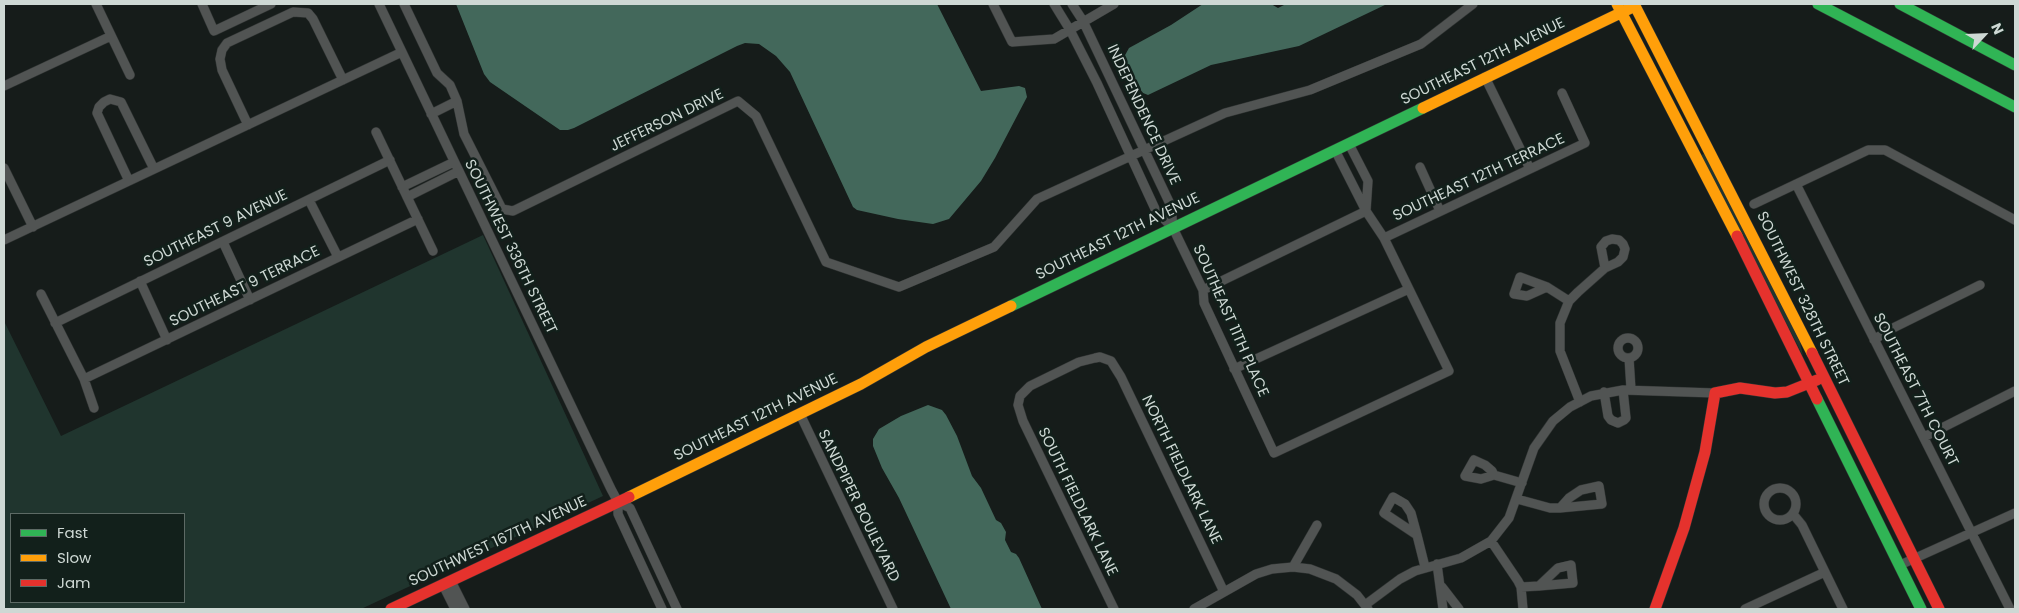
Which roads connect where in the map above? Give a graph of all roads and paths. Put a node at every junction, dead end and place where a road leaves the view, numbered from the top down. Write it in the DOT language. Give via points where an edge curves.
graph roads {
  1 [pos="96,4"];
  2 [pos="202,4"];
  3 [pos="272,4"];
  4 [pos="379,4"];
  5 [pos="404,4"];
  6 [pos="993,4"];
  7 [pos="1054,4"];
  8 [pos="1072,4"];
  9 [pos="1114,4"];
  10 [pos="1474,4"];
  11 [pos="1818,4"];
  12 [pos="1900,4"];
  13 [pos="1635,5"];
  14 [pos="1619,8"];
  15 [pos="1083,21"];
  16 [pos="1070,30"];
  17 [pos="110,36"];
  18 [pos="402,52"];
  19 [pos="2015,65"];
  20 [pos="130,76"];
  21 [pos="1485,77"];
  22 [pos="343,80"];
  23 [pos="4,86"];
  24 [pos="1562,94"];
  25 [pos="457,101"];
  26 [pos="2015,107"];
  27 [pos="431,114"];
  28 [pos="248,125"];
  29 [pos="376,132"];
  30 [pos="1349,144"];
  31 [pos="1144,150"];
  32 [pos="1335,150"];
  33 [pos="1130,157"];
  34 [pos="390,160"];
  35 [pos="454,162"];
  36 [pos="1420,167"];
  37 [pos="4,168"];
  38 [pos="154,169"];
  39 [pos="1530,169"];
  40 [pos="458,172"];
  41 [pos="129,181"];
  42 [pos="1796,184"];
  43 [pos="402,186"];
  44 [pos="407,197"];
  45 [pos="309,200"];
  46 [pos="1754,204"];
  47 [pos="1366,211"];
  48 [pos="1440,212"];
  49 [pos="418,219"];
  50 [pos="2015,220"];
  51 [pos="33,227"];
  52 [pos="1172,228"];
  53 [pos="1384,238"];
  54 [pos="4,240"];
  55 [pos="223,242"];
  56 [pos="433,251"];
  57 [pos="338,257"];
  58 [pos="1605,268"];
  59 [pos="140,281"];
  60 [pos="1980,285"];
  61 [pos="1547,287"];
  62 [pos="1409,289"];
  63 [pos="1203,290"];
  64 [pos="40,294"];
  65 [pos="250,300"];
  66 [pos="1569,301"];
  67 [pos="55,322"];
  68 [pos="167,340"];
  69 [pos="1874,340"];
  70 [pos="1629,358"];
  71 [pos="1234,369"];
  72 [pos="1824,377"];
  73 [pos="84,379"];
  74 [pos="1810,384"];
  75 [pos="1627,390"];
  76 [pos="1604,392"];
  77 [pos="2015,392"];
  78 [pos="1715,393"];
  79 [pos="1580,402"];
  80 [pos="1018,405"];
  81 [pos="94,408"];
  82 [pos="800,414"];
  83 [pos="1924,438"];
  84 [pos="1494,475"];
  85 [pos="1522,483"];
  86 [pos="1517,499"];
  87 [pos="618,502"];
  88 [pos="1560,508"];
  89 [pos="2015,513"];
  90 [pos="1793,514"];
  91 [pos="1317,526"];
  92 [pos="1972,533"];
  93 [pos="1417,535"];
  94 [pos="1491,541"];
  95 [pos="1914,558"];
  96 [pos="1438,564"];
  97 [pos="1900,566"];
  98 [pos="1293,567"];
  99 [pos="1425,567"];
  100 [pos="1825,572"];
  101 [pos="447,582"];
  102 [pos="1539,586"];
  103 [pos="1442,587"];
  104 [pos="1520,587"];
  105 [pos="1224,592"];
  106 [pos="1367,607"];
  107 [pos="391,609"];
  108 [pos="455,609"];
  109 [pos="465,609"];
  110 [pos="662,609"];
  111 [pos="677,609"];
  112 [pos="893,609"];
  113 [pos="1114,609"];
  114 [pos="1194,609"];
  115 [pos="1443,609"];
  116 [pos="1459,609"];
  117 [pos="1522,609"];
  118 [pos="1655,609"];
  119 [pos="1745,609"];
  120 [pos="1843,609"];
  121 [pos="1921,609"];
  122 [pos="1939,609"];
  123 [pos="2010,609"];
  1 -- 17 [label="street"];
  2 -- 3 [label="street" via="214,31"];
  4 -- 18 [label="street, SOUTHWEST 336TH STREET"];
  5 -- 25 [label="street" via="436,73 450,85"];
  6 -- 16 [label="street" via="1012,42 1054,39"];
  7 -- 16 [label="street, INDEPENDENCE DRIVE"];
  8 -- 15 [label="street, INDEPENDENCE DRIVE"];
  9 -- 15 [label="street"];
  10 -- 31 [label="street" via="1421,44 1310,90 1225,113"];
  11 -- 26 [label="main road"];
  12 -- 19 [label="main road"];
  13 -- 14 [label="main road, SOUTHEAST 12TH AVENUE"];
  13 -- 72 [label="main road, SOUTHWEST 328TH STREET"];
  14 -- 21 [label="main road, SOUTHEAST 12TH AVENUE"];
  14 -- 74 [label="main road, SOUTHWEST 328TH STREET"];
  15 -- 16 [label="street"];
  15 -- 31 [label="street, INDEPENDENCE DRIVE"];
  16 -- 33 [label="street, INDEPENDENCE DRIVE"];
  17 -- 20 [label="street"];
  17 -- 23 [label="street"];
  18 -- 22 [label="street"];
  18 -- 27 [label="street, SOUTHWEST 336TH STREET"];
  21 -- 30 [label="main road, SOUTHEAST 12TH AVENUE"];
  21 -- 39 [label="street"];
  22 -- 28 [label="street"];
  22 -- 28 [label="street" via="314,19 308,13 293,12 227,43 220,59 222,70"];
  24 -- 39 [label="street, SOUTHEAST 12TH TERRACE" via="1585,143"];
  25 -- 27 [label="street"];
  25 -- 33 [label="street, JEFFERSON DRIVE" via="464,134 502,209 513,211 738,101 756,116 826,262 899,287 994,248 1037,199"];
  27 -- 35 [label="street, SOUTHWEST 336TH STREET"];
  28 -- 38 [label="street"];
  29 -- 34 [label="street"];
  30 -- 32 [label="main road, SOUTHEAST 12TH AVENUE"];
  30 -- 47 [label="street" via="1368,181"];
  31 -- 33 [label="street"];
  31 -- 52 [label="street, INDEPENDENCE DRIVE" via="1171,206"];
  32 -- 47 [label="street"];
  32 -- 52 [label="main road, SOUTHEAST 12TH AVENUE"];
  33 -- 52 [label="street, INDEPENDENCE DRIVE" via="1156,211"];
  34 -- 43 [label="street"];
  34 -- 45 [label="street, SOUTHEAST 9 AVENUE"];
  35 -- 40 [label="street, SOUTHWEST 336TH STREET"];
  35 -- 43 [label="street"];
  36 -- 48 [label="street"];
  37 -- 51 [label="street"];
  38 -- 41 [label="street"];
  38 -- 41 [label="street" via="121,102 110,99 99,107 97,113"];
  39 -- 48 [label="street, SOUTHEAST 12TH TERRACE"];
  40 -- 44 [label="street"];
  40 -- 87 [label="street, SOUTHWEST 336TH STREET"];
  41 -- 51 [label="street"];
  42 -- 46 [label="street"];
  42 -- 50 [label="street" via="1868,150 1886,150"];
  42 -- 69 [label="street, SOUTHEAST 7TH COURT"];
  43 -- 44 [label="street"];
  44 -- 49 [label="street"];
  45 -- 55 [label="street, SOUTHEAST 9 AVENUE"];
  45 -- 57 [label="street"];
  47 -- 53 [label="street"];
  47 -- 63 [label="street"];
  48 -- 53 [label="street, SOUTHEAST 12TH TERRACE"];
  49 -- 56 [label="street"];
  49 -- 57 [label="street, SOUTHEAST 9 TERRACE"];
  51 -- 54 [label="street"];
  52 -- 63 [label="street, SOUTHEAST 11TH PLACE"];
  52 -- 82 [label="main road, SOUTHEAST 12TH AVENUE" via="926,347"];
  53 -- 62 [label="street"];
  55 -- 59 [label="street, SOUTHEAST 9 AVENUE"];
  55 -- 65 [label="street"];
  57 -- 65 [label="street, SOUTHEAST 9 TERRACE"];
  58 -- 66 [label="street"];
  59 -- 67 [label="street, SOUTHEAST 9 AVENUE"];
  59 -- 68 [label="street"];
  60 -- 69 [label="street"];
  61 -- 66 [label="street"];
  62 -- 71 [label="street"];
  62 -- 71 [label="street, SOUTHEAST 11TH PLACE" via="1449,371 1274,454"];
  63 -- 71 [label="street, SOUTHEAST 11TH PLACE" via="1204,303"];
  64 -- 67 [label="street"];
  65 -- 68 [label="street, SOUTHEAST 9 TERRACE"];
  66 -- 79 [label="street" via="1560,323 1559,343"];
  67 -- 73 [label="street"];
  68 -- 73 [label="street, SOUTHEAST 9 TERRACE"];
  69 -- 83 [label="street, SOUTHEAST 7TH COURT"];
  70 -- 75 [label="street"];
  72 -- 74 [label="main road"];
  72 -- 95 [label="main road, SOUTHWEST 328TH STREET"];
  73 -- 81 [label="street"];
  74 -- 78 [label="main road" via="1782,392 1740,388"];
  74 -- 97 [label="main road, SOUTHWEST 328TH STREET"];
  75 -- 76 [label="street"];
  75 -- 76 [label="street" via="1626,418 1618,423 1608,416"];
  75 -- 78 [label="street"];
  76 -- 79 [label="street"];
  77 -- 83 [label="street"];
  78 -- 118 [label="main road" via="1705,452 1684,528"];
  79 -- 85 [label="street" via="1553,421 1540,438"];
  80 -- 105 [label="street, NORTH FIELDLARK LANE" via="1023,391 1058,372 1095,358 1106,358 1111,362"];
  80 -- 113 [label="street, SOUTH FIELDLARK LANE"];
  82 -- 87 [label="main road, SOUTHEAST 12TH AVENUE"];
  82 -- 112 [label="street, SANDPIPER BOULEVARD"];
  83 -- 92 [label="street, SOUTHEAST 7TH COURT"];
  84 -- 85 [label="street"];
  85 -- 86 [label="street"];
  86 -- 88 [label="street"];
  86 -- 94 [label="street" via="1510,518"];
  87 -- 101 [label="main road, SOUTHWEST 167TH AVENUE"];
  87 -- 110 [label="street" via="618,514"];
  87 -- 111 [label="street" via="630,508"];
  89 -- 92 [label="street"];
  90 -- 100 [label="street" via="1802,525"];
  91 -- 98 [label="street"];
  92 -- 95 [label="street"];
  92 -- 123 [label="street, SOUTHEAST 7TH COURT"];
  93 -- 99 [label="street"];
  94 -- 96 [label="street" via="1461,558"];
  94 -- 104 [label="street"];
  95 -- 97 [label="street"];
  95 -- 122 [label="main road, SOUTHWEST 328TH STREET"];
  96 -- 99 [label="street"];
  96 -- 103 [label="street"];
  97 -- 121 [label="main road, SOUTHWEST 328TH STREET"];
  98 -- 105 [label="street" via="1265,571"];
  98 -- 106 [label="street" via="1336,579"];
  99 -- 106 [label="street" via="1400,579"];
  100 -- 119 [label="street"];
  100 -- 120 [label="street"];
  101 -- 107 [label="main road, SOUTHWEST 167TH AVENUE"];
  101 -- 108 [label="street"];
  101 -- 109 [label="street"];
  102 -- 104 [label="street"];
  103 -- 115 [label="street"];
  103 -- 116 [label="street"];
  104 -- 117 [label="street"];
  105 -- 114 [label="street"];
}
